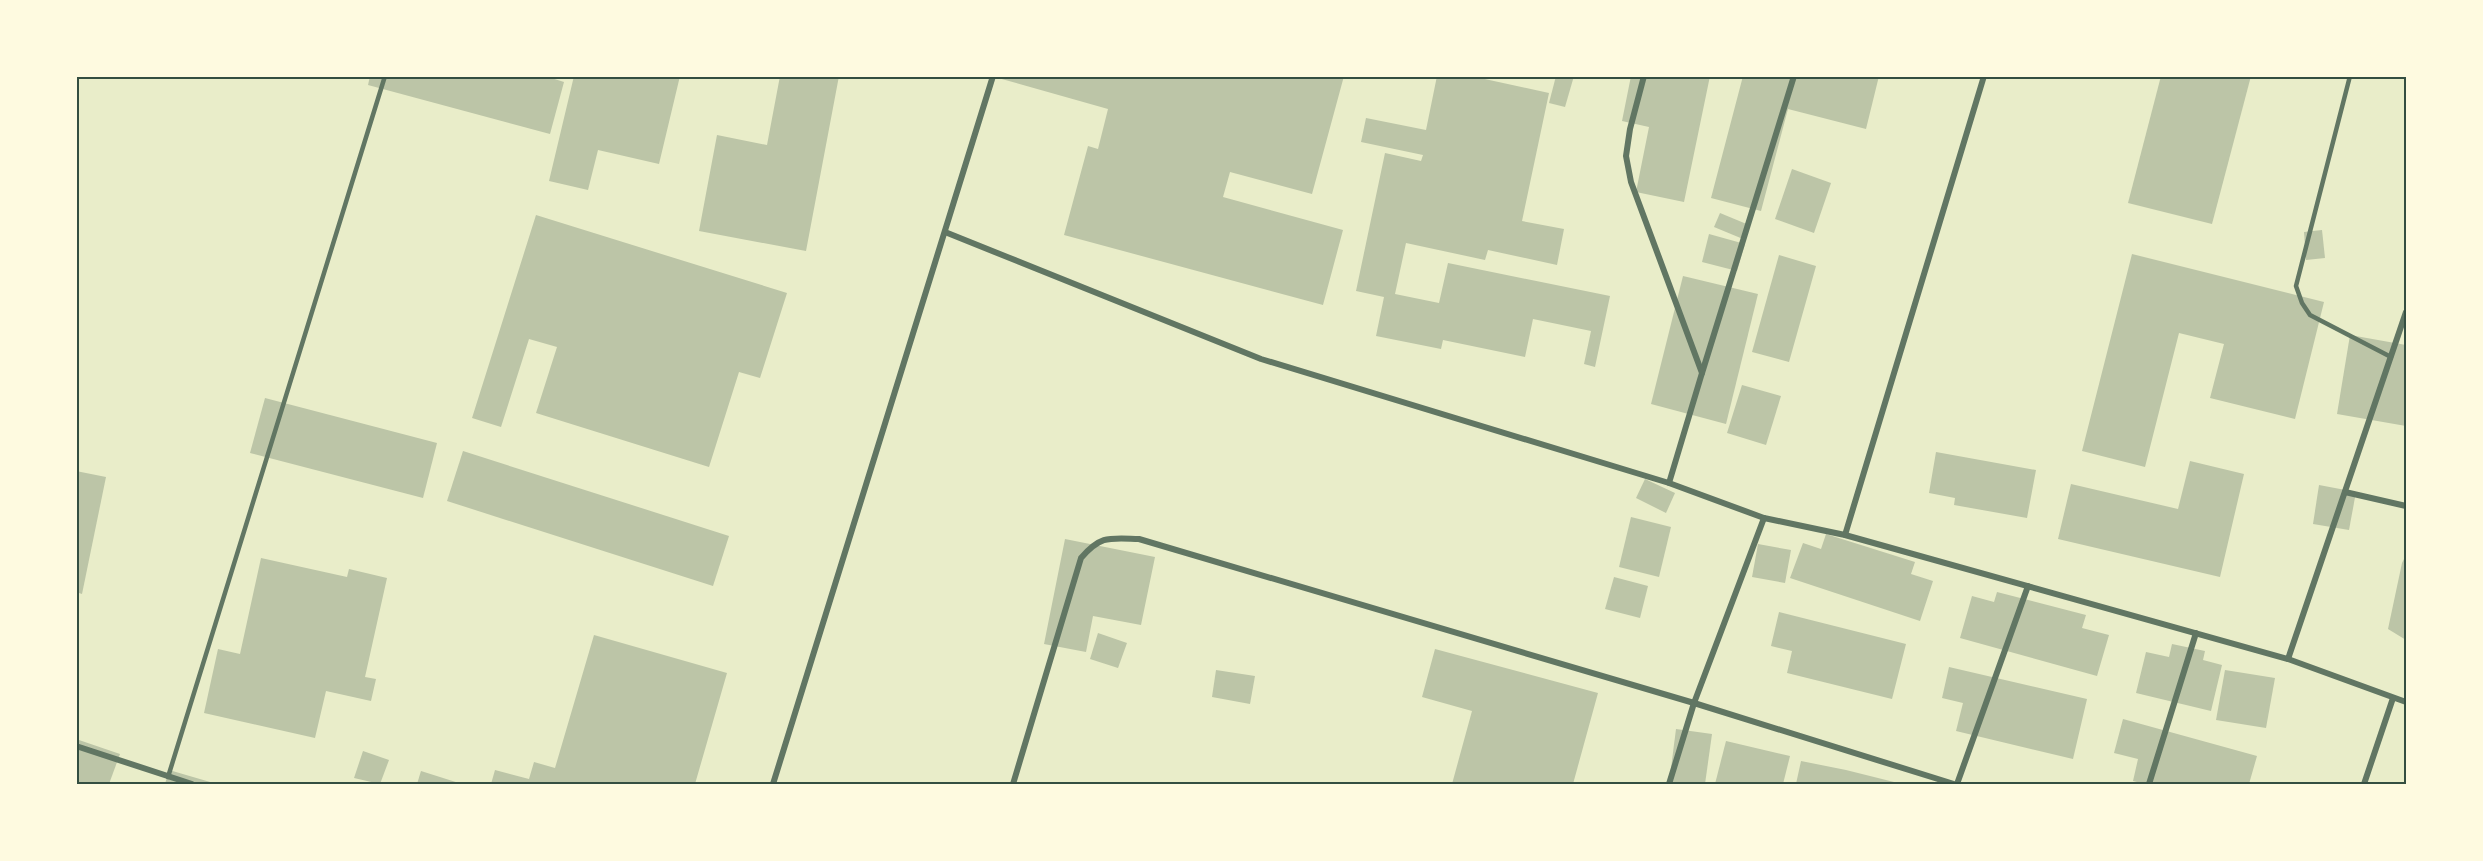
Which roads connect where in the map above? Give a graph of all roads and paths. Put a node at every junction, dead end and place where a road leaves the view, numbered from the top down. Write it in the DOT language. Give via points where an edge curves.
graph roads {
  1 [pos="385,76"];
  2 [pos="993,76"];
  3 [pos="1644,76"];
  4 [pos="1794,76"];
  5 [pos="1984,76"];
  6 [pos="2350,76"];
  7 [pos="945,232"];
  8 [pos="2406,312"];
  9 [pos="2391,357"];
  10 [pos="1702,373"];
  11 [pos="1669,483"];
  12 [pos="2345,492"];
  13 [pos="2406,506"];
  14 [pos="1764,518"];
  15 [pos="1845,535"];
  16 [pos="2028,586"];
  17 [pos="2196,633"];
  18 [pos="2288,659"];
  19 [pos="2393,698"];
  20 [pos="2406,702"];
  21 [pos="1694,703"];
  22 [pos="76,746"];
  23 [pos="168,777"];
  24 [pos="192,784"];
  25 [pos="773,784"];
  26 [pos="1013,784"];
  27 [pos="1669,784"];
  28 [pos="1956,784"];
  29 [pos="2149,784"];
  30 [pos="2364,784"];
  1 -- 23 [label="lane"];
  2 -- 7 [label="street"];
  3 -- 10 [label="street" via="1626,156 1631,182"];
  4 -- 10 [label="street"];
  5 -- 15 [label="street"];
  6 -- 9 [label="lane" via="2296,286 2310,315"];
  7 -- 11 [label="street" via="1261,359"];
  7 -- 25 [label="street"];
  8 -- 9 [label="street"];
  9 -- 12 [label="street"];
  10 -- 11 [label="street"];
  11 -- 14 [label="street"];
  12 -- 13 [label="street"];
  12 -- 18 [label="street"];
  14 -- 15 [label="street"];
  14 -- 21 [label="street"];
  15 -- 16 [label="street"];
  16 -- 17 [label="street"];
  16 -- 28 [label="street"];
  17 -- 18 [label="street"];
  17 -- 29 [label="street"];
  18 -- 19 [label="street"];
  19 -- 20 [label="street"];
  19 -- 30 [label="street"];
  21 -- 26 [label="street" via="1139,539 1112,538 1094,544 1081,558"];
  21 -- 27 [label="street"];
  21 -- 28 [label="street"];
  22 -- 23 [label="street"];
  23 -- 24 [label="street"];
}
